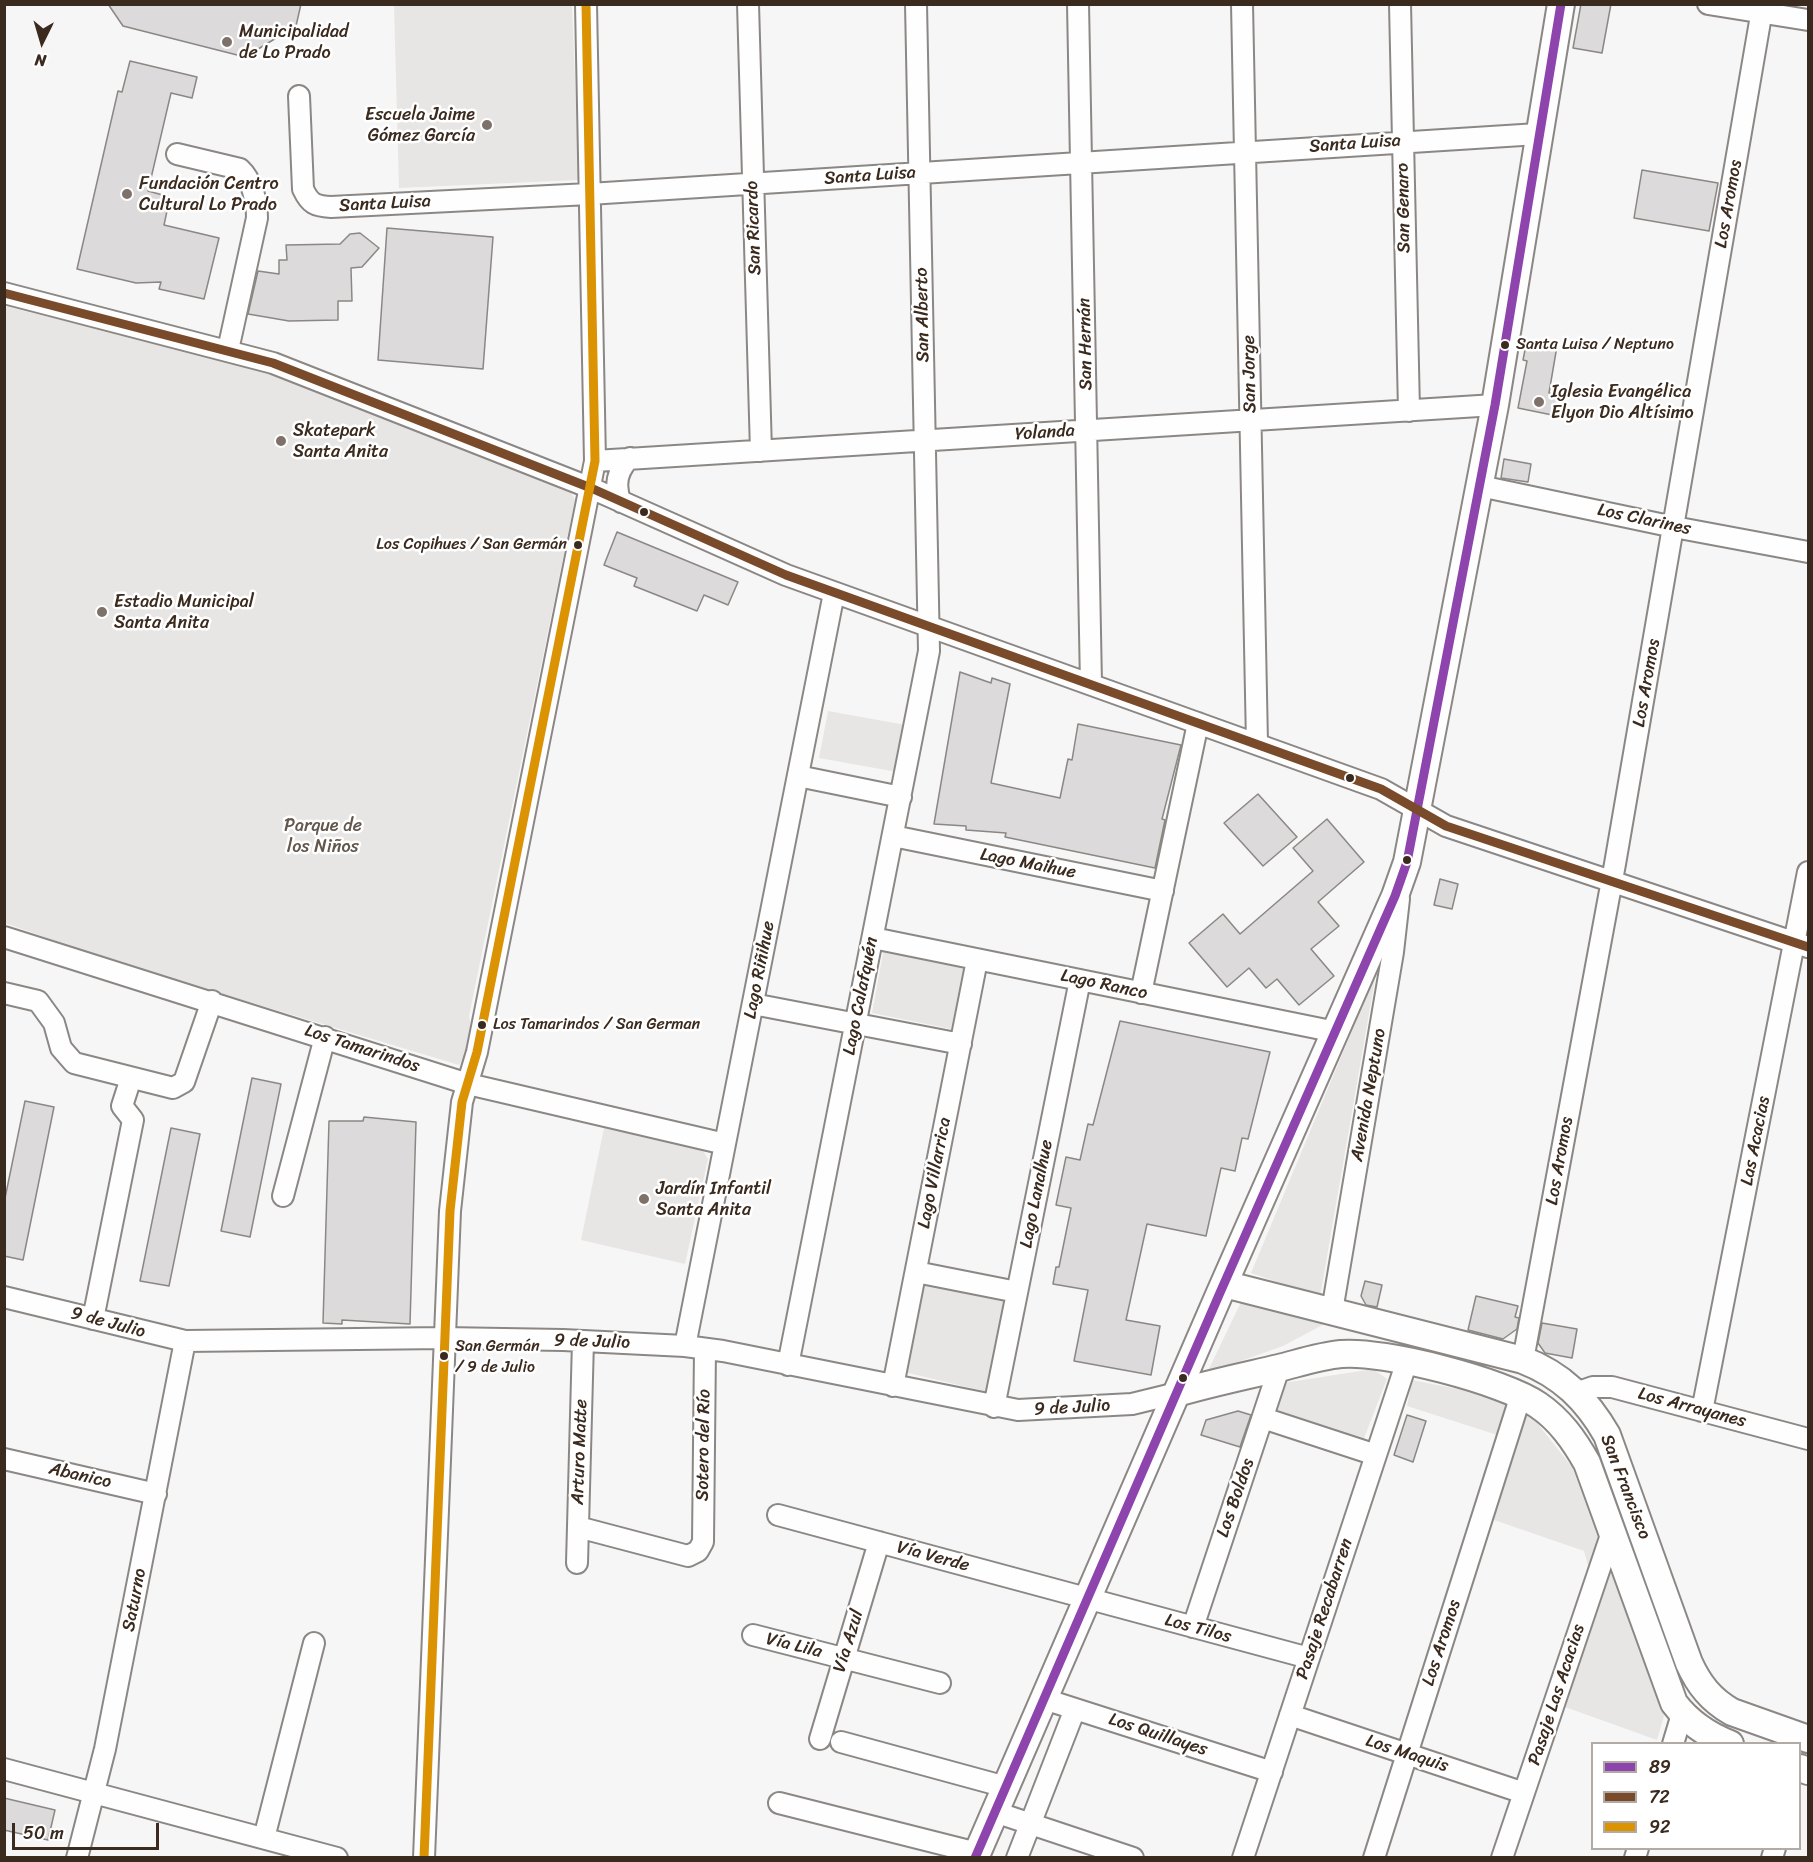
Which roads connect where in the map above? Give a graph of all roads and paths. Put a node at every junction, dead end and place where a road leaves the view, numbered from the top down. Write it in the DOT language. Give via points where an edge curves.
graph roads {
  1 [pos="586,4"];
  2 [pos="748,4"];
  3 [pos="916,4"];
  4 [pos="1077,4"];
  5 [pos="1242,4"];
  6 [pos="1400,4"];
  7 [pos="1561,4"];
  8 [pos="1708,4"];
  9 [pos="1762,9"];
  10 [pos="1809,20"];
  11 [pos="299,96"];
  12 [pos="1538,134"];
  13 [pos="1403,141"];
  14 [pos="1245,151"];
  15 [pos="177,154"];
  16 [pos="1083,162"];
  17 [pos="921,172"];
  18 [pos="752,183"];
  19 [pos="589,194"];
  20 [pos="4,293"];
  21 [pos="228,350"];
  22 [pos="1495,405"];
  23 [pos="1409,411"];
  24 [pos="1251,421"];
  25 [pos="1088,431"];
  26 [pos="926,441"];
  27 [pos="761,451"];
  28 [pos="630,458"];
  29 [pos="595,462"];
  30 [pos="1480,486"];
  31 [pos="591,488"];
  32 [pos="621,502"];
  33 [pos="1674,527"];
  34 [pos="1809,552"];
  35 [pos="834,593"];
  36 [pos="929,626"];
  37 [pos="1091,684"];
  38 [pos="1198,723"];
  39 [pos="1257,744"];
  40 [pos="798,776"];
  41 [pos="901,797"];
  42 [pos="1419,810"];
  43 [pos="893,836"];
  44 [pos="1809,872"];
  45 [pos="1402,879"];
  46 [pos="1612,882"];
  47 [pos="1163,891"];
  48 [pos="4,937"];
  49 [pos="873,938"];
  50 [pos="1802,945"];
  51 [pos="977,960"];
  52 [pos="1080,980"];
  53 [pos="4,993"];
  54 [pos="1141,993"];
  55 [pos="212,1001"];
  56 [pos="753,1004"];
  57 [pos="856,1024"];
  58 [pos="1336,1032"];
  59 [pos="325,1036"];
  60 [pos="961,1044"];
  61 [pos="131,1078"];
  62 [pos="468,1084"];
  63 [pos="725,1144"];
  64 [pos="283,1196"];
  65 [pos="916,1272"];
  66 [pos="1224,1284"];
  67 [pos="1017,1292"];
  68 [pos="4,1297"];
  69 [pos="1332,1311"];
  70 [pos="93,1318"];
  71 [pos="444,1338"];
  72 [pos="185,1341"];
  73 [pos="583,1341"];
  74 [pos="695,1348"];
  75 [pos="1523,1360"];
  76 [pos="1407,1361"];
  77 [pos="788,1365"];
  78 [pos="1279,1368"];
  79 [pos="893,1386"];
  80 [pos="1576,1393"];
  81 [pos="1178,1394"];
  82 [pos="1521,1395"];
  83 [pos="994,1407"];
  84 [pos="1702,1411"];
  85 [pos="1263,1418"];
  86 [pos="1809,1438"];
  87 [pos="1376,1455"];
  88 [pos="5,1460"];
  89 [pos="156,1494"];
  90 [pos="778,1515"];
  91 [pos="578,1527"];
  92 [pos="1612,1532"];
  93 [pos="879,1542"];
  94 [pos="577,1563"];
  95 [pos="1088,1599"];
  96 [pos="1192,1627"];
  97 [pos="753,1635"];
  98 [pos="314,1643"];
  99 [pos="1309,1658"];
  100 [pos="844,1659"];
  101 [pos="940,1683"];
  102 [pos="1044,1699"];
  103 [pos="1075,1709"];
  104 [pos="1682,1714"];
  105 [pos="1290,1715"];
  106 [pos="820,1739"];
  107 [pos="1809,1739"];
  108 [pos="842,1742"];
  109 [pos="1673,1742"];
  110 [pos="1728,1742"];
  111 [pos="1406,1754"];
  112 [pos="4,1769"];
  113 [pos="1272,1772"];
  114 [pos="1006,1787"];
  115 [pos="94,1791"];
  116 [pos="1524,1793"];
  117 [pos="779,1803"];
  118 [pos="995,1812"];
  119 [pos="1030,1824"];
  120 [pos="264,1838"];
  121 [pos="976,1855"];
  122 [pos="77,1857"];
  123 [pos="337,1857"];
  124 [pos="424,1857"];
  125 [pos="1017,1857"];
  126 [pos="1133,1857"];
  127 [pos="1243,1857"];
  128 [pos="1374,1857"];
  129 [pos="1502,1857"];
  1 -- 19 [label="street"];
  2 -- 18 [label="street, San Ricardo"];
  3 -- 17 [label="street, San Alberto"];
  4 -- 16 [label="street, San Hernán"];
  5 -- 14 [label="street, San Jorge"];
  6 -- 13 [label="street, San Genaro"];
  7 -- 12 [label="main road, Avenida Neptuno"];
  8 -- 9 [label="street"];
  9 -- 10 [label="street"];
  9 -- 33 [label="street, Los Aromos"];
  11 -- 19 [label="street, Santa Luisa" via="303,189 315,206"];
  12 -- 13 [label="street, Santa Luisa"];
  12 -- 22 [label="main road, Avenida Neptuno"];
  13 -- 14 [label="street, Santa Luisa"];
  13 -- 23 [label="street, San Genaro"];
  14 -- 16 [label="street, Santa Luisa"];
  14 -- 24 [label="street, San Jorge"];
  15 -- 21 [label="street" via="240,169 247,175 257,206"];
  16 -- 17 [label="street, Santa Luisa"];
  16 -- 25 [label="street, San Hernán"];
  17 -- 18 [label="street, Santa Luisa"];
  17 -- 26 [label="street, San Alberto"];
  18 -- 19 [label="street, Santa Luisa"];
  18 -- 27 [label="street, San Ricardo"];
  19 -- 29 [label="street"];
  20 -- 21 [label="street"];
  21 -- 31 [label="street" via="273,363"];
  22 -- 23 [label="street, Yolanda"];
  22 -- 30 [label="main road, Avenida Neptuno"];
  23 -- 24 [label="street, Yolanda"];
  24 -- 25 [label="street, Yolanda"];
  24 -- 39 [label="street, San Jorge"];
  25 -- 26 [label="street, Yolanda"];
  25 -- 37 [label="street, San Hernán"];
  26 -- 27 [label="street, Yolanda"];
  26 -- 36 [label="street, San Alberto"];
  27 -- 28 [label="street, Yolanda"];
  28 -- 29 [label="street, Yolanda"];
  28 -- 32 [label="street" via="617,478"];
  29 -- 31 [label="street"];
  30 -- 33 [label="street, Los Clarines"];
  30 -- 42 [label="main road, Avenida Neptuno"];
  31 -- 32 [label="street"];
  31 -- 62 [label="street"];
  32 -- 35 [label="street"];
  33 -- 34 [label="street, Los Clarines"];
  33 -- 46 [label="street, Los Aromos"];
  35 -- 36 [label="street"];
  35 -- 40 [label="street, Lago Riñihue"];
  36 -- 37 [label="street"];
  36 -- 41 [label="street, Lago Calafquén" via="930,651"];
  37 -- 38 [label="street"];
  38 -- 39 [label="street"];
  38 -- 47 [label="street"];
  39 -- 42 [label="street" via="1387,791"];
  40 -- 41 [label="street"];
  40 -- 56 [label="street, Lago Riñihue"];
  41 -- 43 [label="street, Lago Calafquén"];
  42 -- 45 [label="main road, Avenida Neptuno"];
  42 -- 46 [label="street" via="1446,826"];
  43 -- 47 [label="street, Lago Maihue"];
  43 -- 49 [label="street, Lago Calafquén"];
  44 -- 50 [label="street, Las Acacias"];
  45 -- 58 [label="main road, Avenida Neptuno"];
  45 -- 69 [label="street, Avenida Neptuno"];
  46 -- 50 [label="street"];
  46 -- 75 [label="street, Los Aromos"];
  47 -- 54 [label="street"];
  48 -- 55 [label="street, Los Tamarindos"];
  49 -- 51 [label="street, Lago Ranco"];
  49 -- 57 [label="street, Lago Calafquén"];
  50 -- 84 [label="street, Las Acacias"];
  51 -- 52 [label="street, Lago Ranco"];
  51 -- 60 [label="street, Lago Villarrica"];
  52 -- 54 [label="street, Lago Ranco"];
  52 -- 67 [label="street, Lago Lanalhue"];
  53 -- 61 [label="street" via="38,1001 54,1023 61,1048 74,1063"];
  54 -- 58 [label="street, Lago Ranco"];
  55 -- 59 [label="street, Los Tamarindos"];
  55 -- 61 [label="street" via="184,1082 173,1088"];
  56 -- 57 [label="street"];
  56 -- 63 [label="street, Lago Riñihue"];
  57 -- 60 [label="street"];
  57 -- 77 [label="street, Lago Calafquén"];
  58 -- 66 [label="main road, Avenida Neptuno"];
  59 -- 62 [label="street, Los Tamarindos"];
  59 -- 64 [label="street"];
  60 -- 65 [label="street, Lago Villarrica"];
  61 -- 70 [label="street" via="122,1106 134,1120"];
  62 -- 63 [label="street, Los Tamarindos"];
  62 -- 71 [label="street" via="462,1102 450,1211"];
  63 -- 74 [label="street, Lago Riñihue"];
  65 -- 67 [label="street"];
  65 -- 79 [label="street, Lago Villarrica"];
  66 -- 69 [label="main road, San Francisco"];
  66 -- 81 [label="main road, Avenida Neptuno"];
  67 -- 83 [label="street, Lago Lanalhue"];
  68 -- 70 [label="street, 9 de Julio"];
  69 -- 75 [label="main road, San Francisco"];
  70 -- 72 [label="street, 9 de Julio"];
  71 -- 72 [label="street, 9 de Julio"];
  71 -- 73 [label="street, 9 de Julio"];
  71 -- 124 [label="street"];
  72 -- 89 [label="street, Saturno"];
  73 -- 74 [label="street, 9 de Julio"];
  73 -- 91 [label="street, Arturo Matte"];
  74 -- 77 [label="street, 9 de Julio"];
  74 -- 91 [label="street, Sotero del Río" via="703,1542 698,1551 688,1556"];
  75 -- 80 [label="main road, San Francisco" via="1551,1373"];
  76 -- 78 [label="main road, San Francisco" via="1350,1354"];
  76 -- 82 [label="main road, San Francisco"];
  76 -- 87 [label="street, Pasaje Recabarren"];
  77 -- 79 [label="street, 9 de Julio"];
  78 -- 81 [label="main road, San Francisco"];
  78 -- 85 [label="street, Los Boldos"];
  79 -- 83 [label="street, 9 de Julio"];
  80 -- 84 [label="street, Los Arrayanes" via="1593,1387 1612,1387"];
  80 -- 107 [label="main road, San Francisco" via="1607,1435 1701,1687 1732,1712"];
  81 -- 83 [label="street, 9 de Julio" via="1132,1404 1042,1410"];
  81 -- 95 [label="main road, Avenida Neptuno"];
  82 -- 92 [label="main road, San Francisco" via="1553,1416 1578,1446"];
  82 -- 111 [label="street, Los Aromos"];
  84 -- 86 [label="street, Los Arrayanes"];
  85 -- 87 [label="street"];
  85 -- 96 [label="street, Los Boldos"];
  87 -- 99 [label="street, Pasaje Recabarren"];
  88 -- 89 [label="street, Abanico"];
  89 -- 115 [label="street, Saturno"];
  90 -- 93 [label="street, Vía Verde"];
  91 -- 94 [label="street, Arturo Matte"];
  92 -- 104 [label="main road, San Francisco" via="1668,1691"];
  92 -- 116 [label="street, Pasaje Las Acacias"];
  93 -- 95 [label="street, Vía Verde"];
  93 -- 100 [label="street, Vía Azul"];
  95 -- 96 [label="street, Los Tilos"];
  95 -- 102 [label="main road, Avenida Neptuno"];
  96 -- 99 [label="street, Los Tilos"];
  97 -- 100 [label="street, Vía Lila"];
  98 -- 120 [label="street"];
  99 -- 105 [label="street, Pasaje Recabarren"];
  100 -- 101 [label="street, Vía Lila"];
  100 -- 106 [label="street, Vía Azul"];
  102 -- 103 [label="street, Los Quillayes"];
  102 -- 114 [label="main road, Avenida Neptuno"];
  103 -- 113 [label="street, Los Quillayes"];
  103 -- 119 [label="street"];
  104 -- 109 [label="street"];
  104 -- 110 [label="main road, San Francisco" via="1702,1731"];
  105 -- 111 [label="street, Los Maquis"];
  105 -- 113 [label="street, Pasaje Recabarren"];
  108 -- 114 [label="street"];
  111 -- 116 [label="street, Los Maquis"];
  111 -- 128 [label="street, Los Aromos"];
  112 -- 115 [label="street"];
  113 -- 127 [label="street, Pasaje Recabarren"];
  114 -- 118 [label="main road, Avenida Neptuno"];
  115 -- 120 [label="street"];
  115 -- 122 [label="street, Saturno"];
  116 -- 129 [label="street, Pasaje Las Acacias"];
  117 -- 121 [label="street"];
  118 -- 119 [label="street"];
  118 -- 121 [label="main road, Avenida Neptuno"];
  119 -- 125 [label="street"];
  119 -- 126 [label="street"];
  120 -- 123 [label="street"];
}
